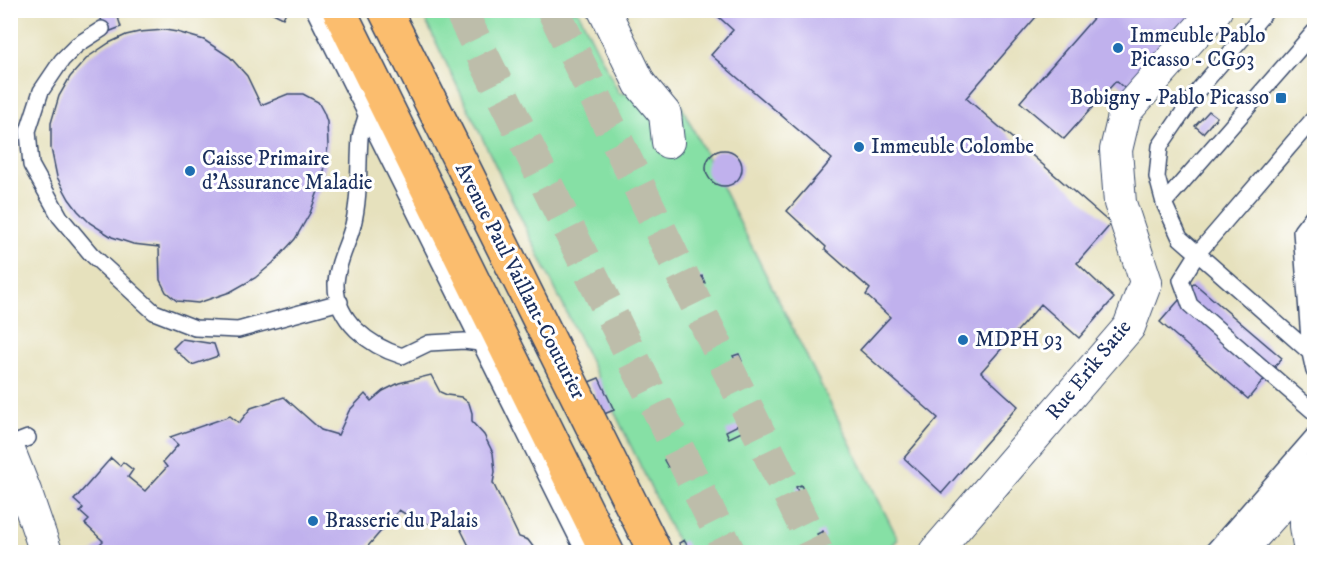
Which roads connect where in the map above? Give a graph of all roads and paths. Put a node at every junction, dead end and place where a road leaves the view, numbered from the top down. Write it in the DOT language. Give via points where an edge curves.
graph roads {
  1 [pos="314,10"];
  2 [pos="339,10"];
  3 [pos="385,10"];
  4 [pos="604,10"];
  5 [pos="1216,10"];
  6 [pos="1267,10"];
  7 [pos="102,29"];
  8 [pos="1314,32"];
  9 [pos="371,79"];
  10 [pos="366,116"];
  11 [pos="1314,118"];
  12 [pos="668,142"];
  13 [pos="1164,203"];
  14 [pos="1314,214"];
  15 [pos="1198,253"];
  16 [pos="340,303"];
  17 [pos="493,345"];
  18 [pos="1312,354"];
  19 [pos="1314,371"];
  20 [pos="1314,412"];
  21 [pos="1314,435"];
  22 [pos="10,445"];
  23 [pos="19,445"];
  24 [pos="1310,474"];
  25 [pos="18,493"];
  26 [pos="46,552"];
  27 [pos="584,552"];
  28 [pos="607,552"];
  29 [pos="655,552"];
  30 [pos="935,552"];
  31 [pos="1212,552"];
  32 [pos="1239,552"];
  33 [pos="1310,552"];
  1 -- 10 [label="lane"];
  2 -- 9 [label="main road, Avenue Paul Vaillant-Couturier"];
  3 -- 29 [label="main road, Avenue Paul Vaillant-Couturier"];
  4 -- 12 [label="street" via="640,84 665,114"];
  5 -- 30 [label="street, Rue Erik Satie" via="1125,112 1116,150 1120,203 1146,282 1129,327"];
  6 -- 13 [label="lane" via="1199,89 1160,146 1157,177"];
  7 -- 16 [label="lane" via="62,60 41,91 28,131 31,165 60,217 91,254 154,312 195,328 238,330"];
  8 -- 13 [label="lane"];
  9 -- 10 [label="lane"];
  9 -- 17 [label="main road, Avenue Paul Vaillant-Couturier"];
  10 -- 16 [label="lane" via="360,136 353,226 336,284"];
  10 -- 17 [label="lane"];
  11 -- 15 [label="lane"];
  13 -- 15 [label="lane" via="1180,238"];
  14 -- 18 [label="lane" via="1300,231"];
  15 -- 18 [label="lane"];
  15 -- 20 [label="lane" via="1181,280 1190,304"];
  16 -- 17 [label="lane" via="356,330 382,349 402,356 429,343 464,341"];
  17 -- 27 [label="lane"];
  17 -- 28 [label="main road, Avenue Paul Vaillant-Couturier"];
  18 -- 19 [label="lane"];
  21 -- 31 [label="lane"];
  22 -- 23 [label="lane"];
  23 -- 25 [label="street"];
  24 -- 32 [label="street"];
  24 -- 33 [label="street" via="1306,526"];
  25 -- 26 [label="street"];
}
